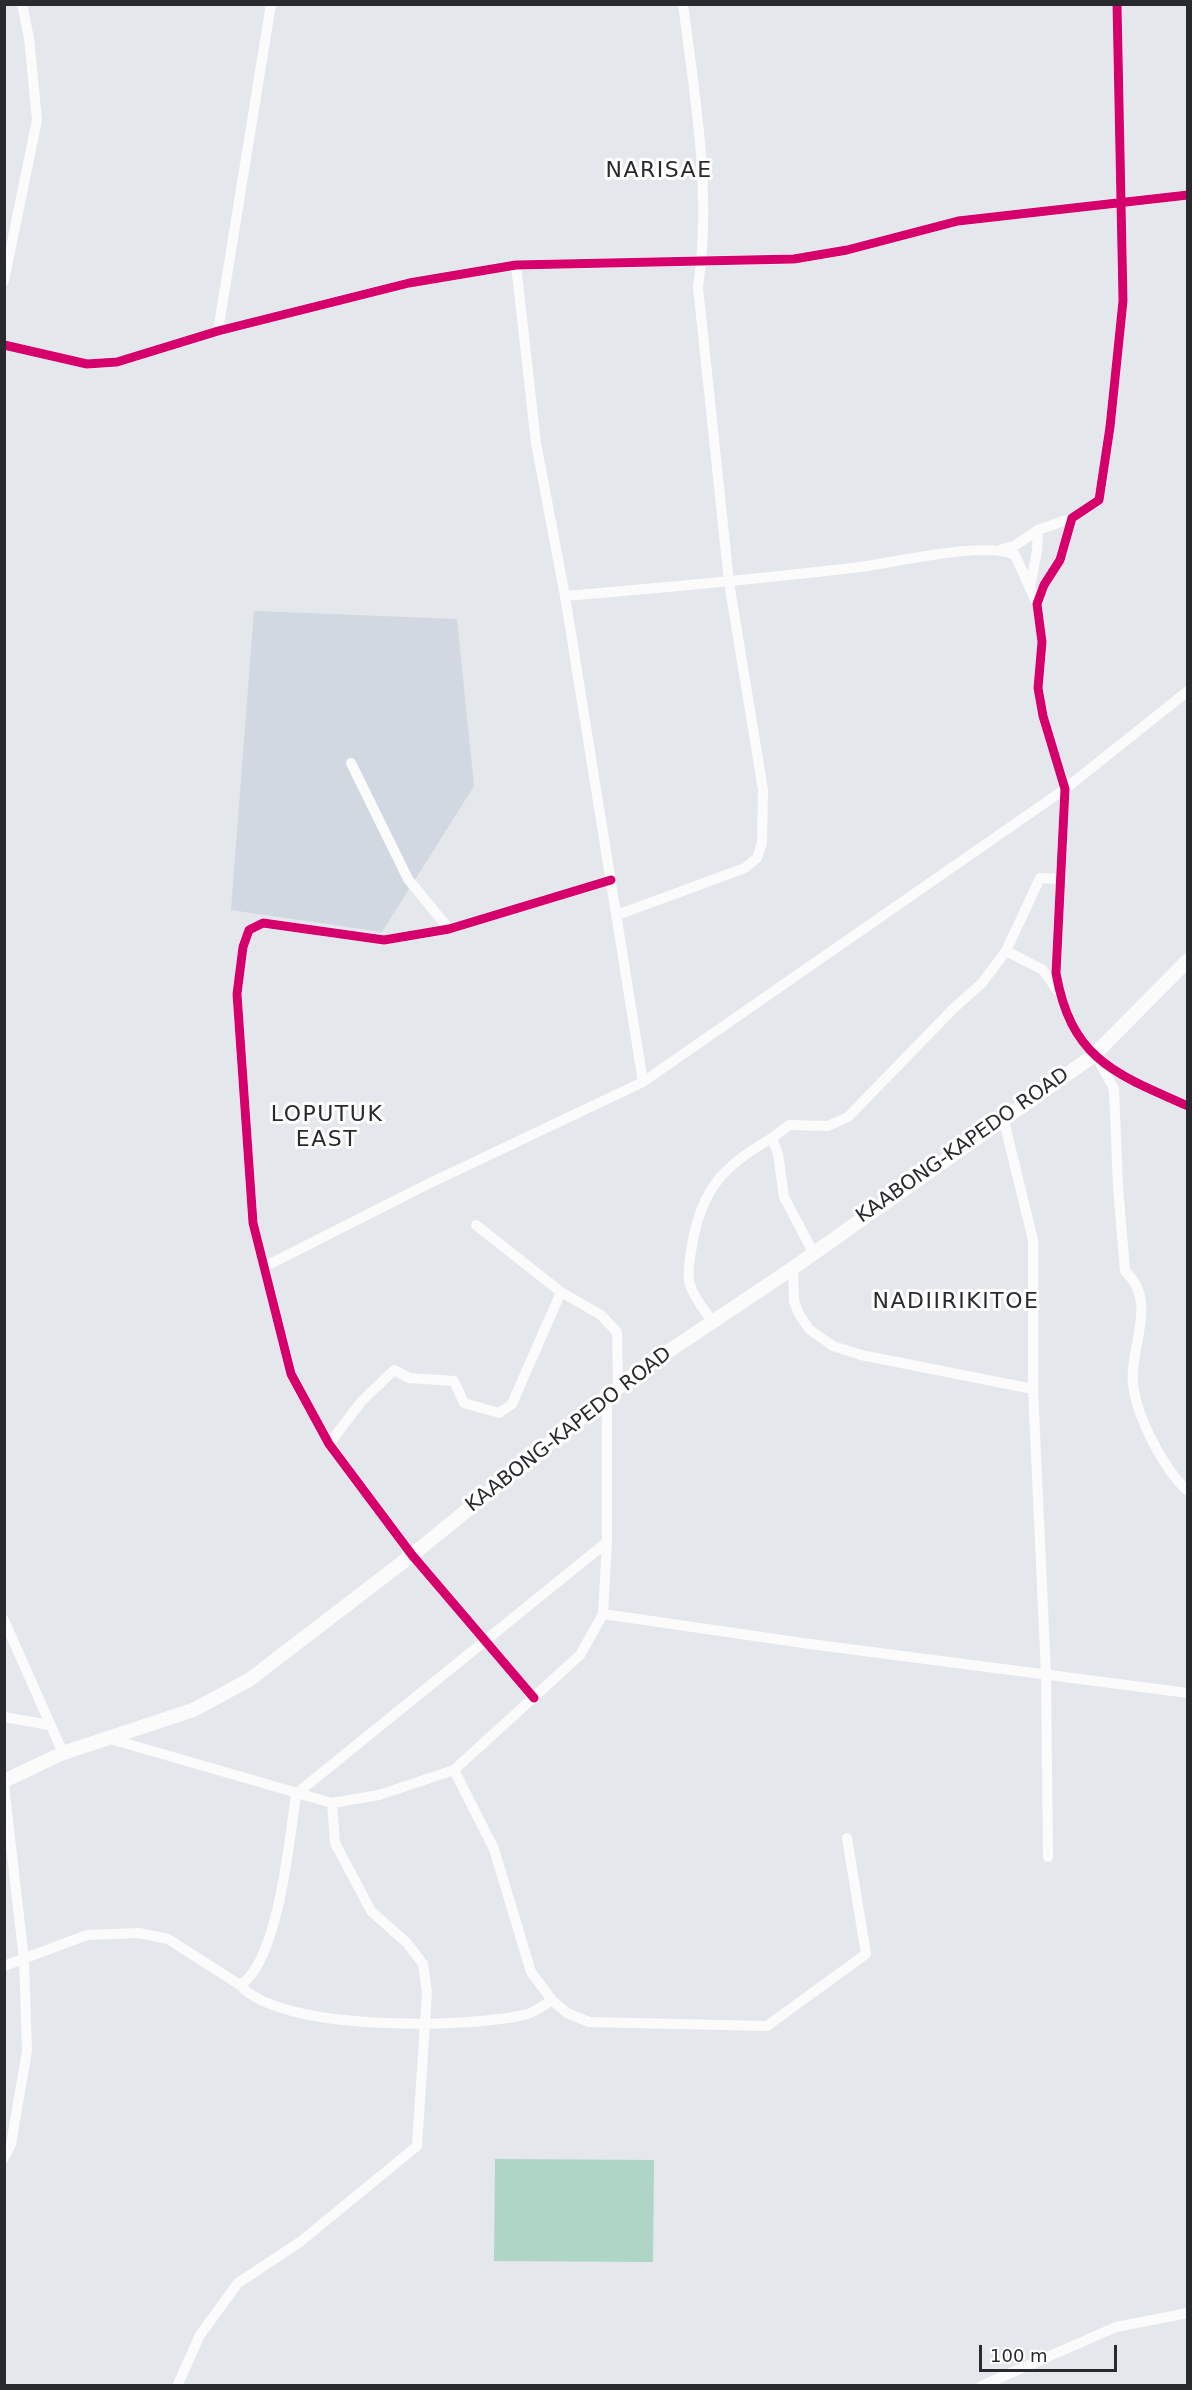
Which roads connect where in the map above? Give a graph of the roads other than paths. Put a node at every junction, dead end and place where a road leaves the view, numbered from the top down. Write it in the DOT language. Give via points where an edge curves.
graph roads {
  1 [pos="22,4"];
  2 [pos="271,4"];
  3 [pos="683,4"];
  4 [pos="1117,4"];
  5 [pos="1188,195"];
  6 [pos="1122,203"];
  7 [pos="702,262"];
  8 [pos="516,266"];
  9 [pos="4,281"];
  10 [pos="218,331"];
  11 [pos="4,345"];
  12 [pos="1072,518"];
  13 [pos="1038,530"];
  14 [pos="999,550"];
  15 [pos="729,582"];
  16 [pos="1030,587"];
  17 [pos="565,596"];
  18 [pos="1037,604"];
  19 [pos="1188,691"];
  20 [pos="351,763"];
  21 [pos="1065,789"];
  22 [pos="1062,879"];
  23 [pos="612,880"];
  24 [pos="617,915"];
  25 [pos="449,929"];
  26 [pos="1006,951"];
  27 [pos="1188,960"];
  28 [pos="1059,994"];
  29 [pos="1096,1058"];
  30 [pos="643,1082"];
  31 [pos="1188,1106"];
  32 [pos="1003,1117"];
  33 [pos="771,1138"];
  34 [pos="476,1225"];
  35 [pos="813,1252"];
  36 [pos="264,1268"];
  37 [pos="793,1268"];
  38 [pos="561,1292"];
  39 [pos="713,1322"];
  40 [pos="1033,1389"];
  41 [pos="612,1391"];
  42 [pos="329,1444"];
  43 [pos="1188,1491"];
  44 [pos="608,1542"];
  45 [pos="412,1555"];
  46 [pos="603,1614"];
  47 [pos="4,1620"];
  48 [pos="486,1642"];
  49 [pos="1046,1674"];
  50 [pos="1188,1693"];
  51 [pos="534,1698"];
  52 [pos="4,1718"];
  53 [pos="49,1725"];
  54 [pos="107,1738"];
  55 [pos="63,1754"];
  56 [pos="454,1770"];
  57 [pos="4,1783"];
  58 [pos="296,1794"];
  59 [pos="332,1803"];
  60 [pos="847,1838"];
  61 [pos="1048,1857"];
  62 [pos="24,1960"];
  63 [pos="4,1966"];
  64 [pos="240,1985"];
  65 [pos="552,2001"];
  66 [pos="426,2024"];
  67 [pos="4,2158"];
  68 [pos="1188,2313"];
  69 [pos="178,2384"];
  70 [pos="981,2385"];
  1 -- 9 [label="street" via="37,120"];
  2 -- 10 [label="street"];
  3 -- 7 [label="street" via="704,171"];
  4 -- 6 [label="street"];
  5 -- 6 [label="street"];
  6 -- 7 [label="street" via="958,221 847,250 794,259"];
  6 -- 12 [label="street" via="1123,301 1099,500"];
  7 -- 8 [label="street"];
  7 -- 15 [label="street" via="698,287"];
  8 -- 10 [label="street" via="409,283"];
  8 -- 17 [label="street" via="536,443"];
  10 -- 11 [label="street" via="117,362 87,364"];
  12 -- 13 [label="street"];
  12 -- 18 [label="street" via="1060,560"];
  13 -- 14 [label="street" via="1014,546"];
  13 -- 16 [label="street"];
  14 -- 15 [label="street"];
  14 -- 16 [label="street" via="1015,555"];
  15 -- 17 [label="street"];
  15 -- 24 [label="street" via="763,790 764,826 758,858 745,868"];
  16 -- 18 [label="street"];
  17 -- 23 [label="street"];
  18 -- 21 [label="street" via="1042,642 1038,688"];
  19 -- 21 [label="street"];
  20 -- 25 [label="street" via="408,879"];
  21 -- 22 [label="street"];
  21 -- 30 [label="street"];
  22 -- 26 [label="street" via="1040,878"];
  22 -- 28 [label="street" via="1056,973"];
  23 -- 24 [label="street"];
  23 -- 25 [label="street"];
  24 -- 30 [label="street"];
  25 -- 36 [label="street" via="384,940 263,923 249,930 237,994 253,1223"];
  26 -- 28 [label="street" via="1043,970"];
  26 -- 33 [label="street" via="982,983 848,1117 828,1126 789,1125"];
  27 -- 29 [label="main road, KAABONG-KAPEDO ROAD"];
  28 -- 29 [label="street" via="1072,1026"];
  29 -- 31 [label="street" via="1132,1081"];
  29 -- 32 [label="main road, KAABONG-KAPEDO ROAD"];
  29 -- 43 [label="street" via="1114,1089 1125,1271 1137,1282 1142,1307 1134,1385 1147,1429 1178,1482"];
  30 -- 36 [label="street" via="428,1184"];
  32 -- 35 [label="main road, KAABONG-KAPEDO ROAD"];
  32 -- 40 [label="street" via="1033,1240"];
  33 -- 35 [label="street" via="778,1154 784,1197"];
  33 -- 39 [label="street" via="747,1152 720,1176 699,1211 689,1281"];
  34 -- 38 [label="street"];
  35 -- 37 [label="main road, KAABONG-KAPEDO ROAD"];
  36 -- 42 [label="street" via="291,1374"];
  37 -- 39 [label="main road, KAABONG-KAPEDO ROAD"];
  37 -- 40 [label="street" via="794,1301 800,1314 809,1329 833,1346"];
  38 -- 41 [label="street" via="601,1315 617,1332"];
  38 -- 42 [label="street" via="512,1404 499,1413 464,1403 454,1381 409,1378 394,1370 361,1402"];
  39 -- 41 [label="main road, KAABONG-KAPEDO ROAD"];
  40 -- 49 [label="street"];
  41 -- 44 [label="street"];
  41 -- 45 [label="main road, KAABONG-KAPEDO ROAD"];
  42 -- 45 [label="street"];
  44 -- 46 [label="street"];
  44 -- 48 [label="street"];
  45 -- 48 [label="street"];
  45 -- 54 [label="main road, KAABONG-KAPEDO ROAD" via="249,1680 193,1710"];
  46 -- 49 [label="street"];
  46 -- 51 [label="street" via="580,1655"];
  47 -- 53 [label="street"];
  48 -- 51 [label="street"];
  48 -- 58 [label="street"];
  49 -- 50 [label="street"];
  49 -- 61 [label="street"];
  51 -- 56 [label="street"];
  52 -- 53 [label="street"];
  53 -- 55 [label="street"];
  54 -- 55 [label="main road, KAABONG-KAPEDO ROAD"];
  54 -- 58 [label="street"];
  55 -- 57 [label="main road, KAABONG-KAPEDO ROAD"];
  56 -- 59 [label="street" via="379,1795"];
  56 -- 65 [label="street" via="494,1849 531,1972"];
  57 -- 62 [label="street"];
  58 -- 59 [label="street"];
  58 -- 64 [label="street" via="281,1890 267,1946 250,1979"];
  59 -- 66 [label="street" via="335,1843 371,1911 407,1943 423,1964 428,1992"];
  60 -- 65 [label="street" via="866,1954 767,2026 589,2022 567,2013"];
  62 -- 63 [label="street"];
  62 -- 64 [label="street" via="87,1935 139,1933 168,1939"];
  62 -- 67 [label="street" via="26,2061 11,2144"];
  64 -- 66 [label="street" via="250,1996 319,2018"];
  65 -- 66 [label="street" via="526,2015"];
  66 -- 69 [label="street" via="417,2146 300,2242 238,2283 200,2335"];
  68 -- 70 [label="street" via="1116,2327"];
}
